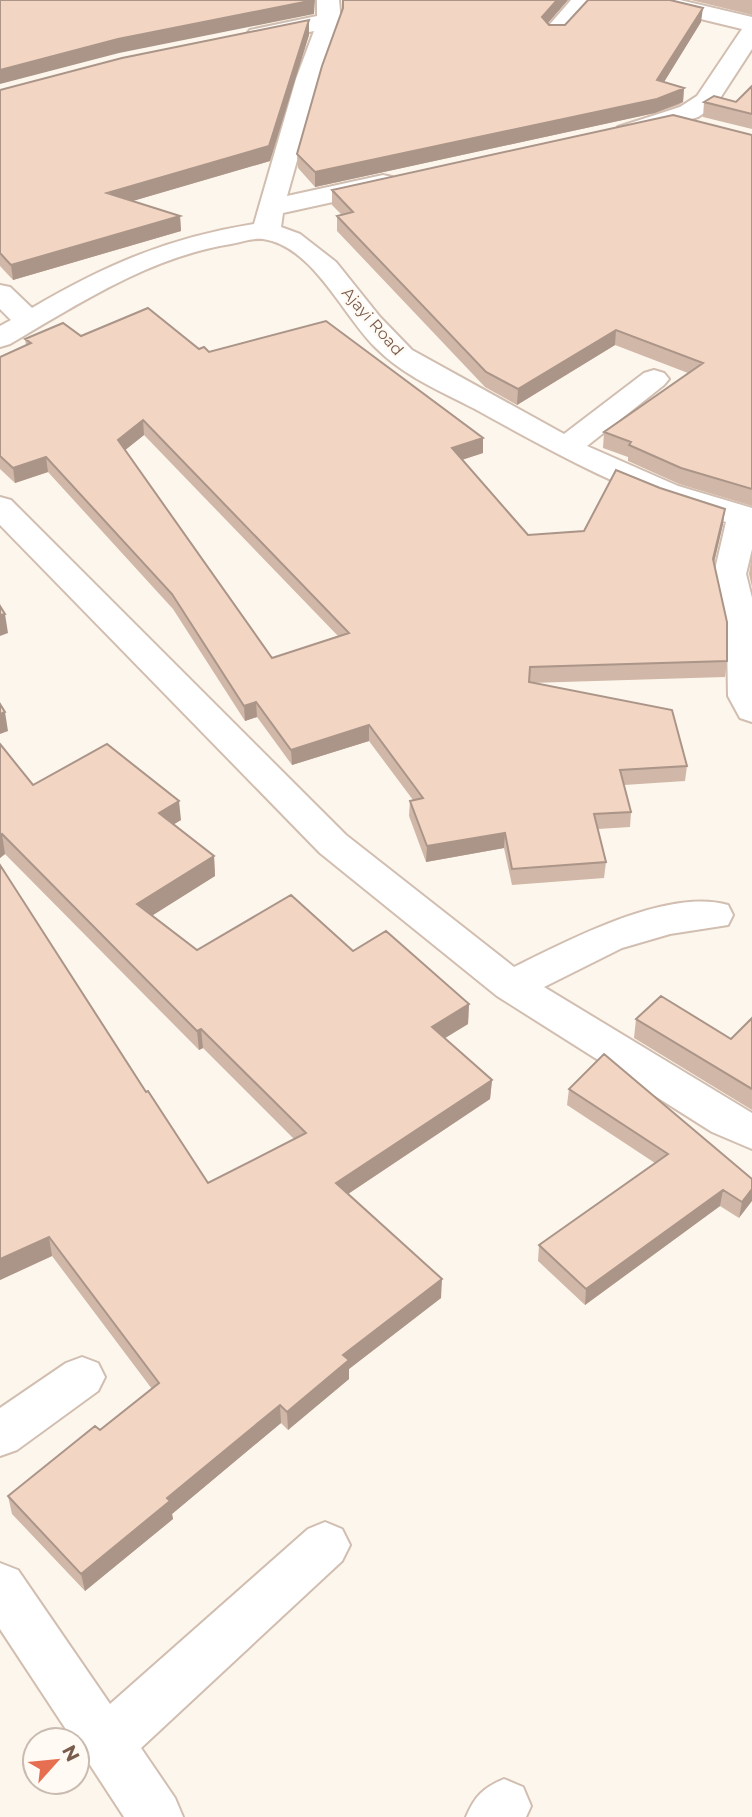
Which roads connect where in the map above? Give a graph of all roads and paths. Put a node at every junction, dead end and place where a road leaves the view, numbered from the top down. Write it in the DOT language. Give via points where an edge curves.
graph roads {
  1 [pos="584,0"];
  2 [pos="651,0"];
  3 [pos="328,11"];
  4 [pos="752,24"];
  5 [pos="556,31"];
  6 [pos="752,31"];
  7 [pos="239,38"];
  8 [pos="669,119"];
  9 [pos="704,128"];
  10 [pos="604,137"];
  11 [pos="404,178"];
  12 [pos="269,219"];
  13 [pos="0,293"];
  14 [pos="29,321"];
  15 [pos="0,338"];
  16 [pos="654,379"];
  17 [pos="566,448"];
  18 [pos="0,507"];
  19 [pos="748,518"];
  20 [pos="752,710"];
  21 [pos="714,915"];
  22 [pos="511,986"];
  23 [pos="752,1132"];
  24 [pos="82,1377"];
  25 [pos="0,1435"];
  26 [pos="325,1545"];
  27 [pos="0,1586"];
  28 [pos="108,1745"];
  29 [pos="156,1817"];
  1 -- 5 [label="street"];
  2 -- 4 [label="street"];
  3 -- 7 [label="street"];
  3 -- 12 [label="street"];
  6 -- 8 [label="street" via="706,101"];
  8 -- 9 [label="street"];
  8 -- 10 [label="street"];
  11 -- 12 [label="street"];
  12 -- 14 [label="street" via="176,248 114,274"];
  12 -- 17 [label="street, Ajayi Road" via="326,264 358,309 400,355"];
  13 -- 14 [label="street"];
  14 -- 15 [label="street"];
  16 -- 17 [label="street"];
  17 -- 19 [label="street, Ajayi Road" via="656,490"];
  18 -- 22 [label="street" via="333,844"];
  19 -- 20 [label="street" via="730,574 744,637 745,696"];
  21 -- 22 [label="street" via="670,920 609,937"];
  22 -- 23 [label="street"];
  24 -- 25 [label="street"];
  26 -- 28 [label="street"];
  27 -- 28 [label="street"];
  28 -- 29 [label="street"];
}
